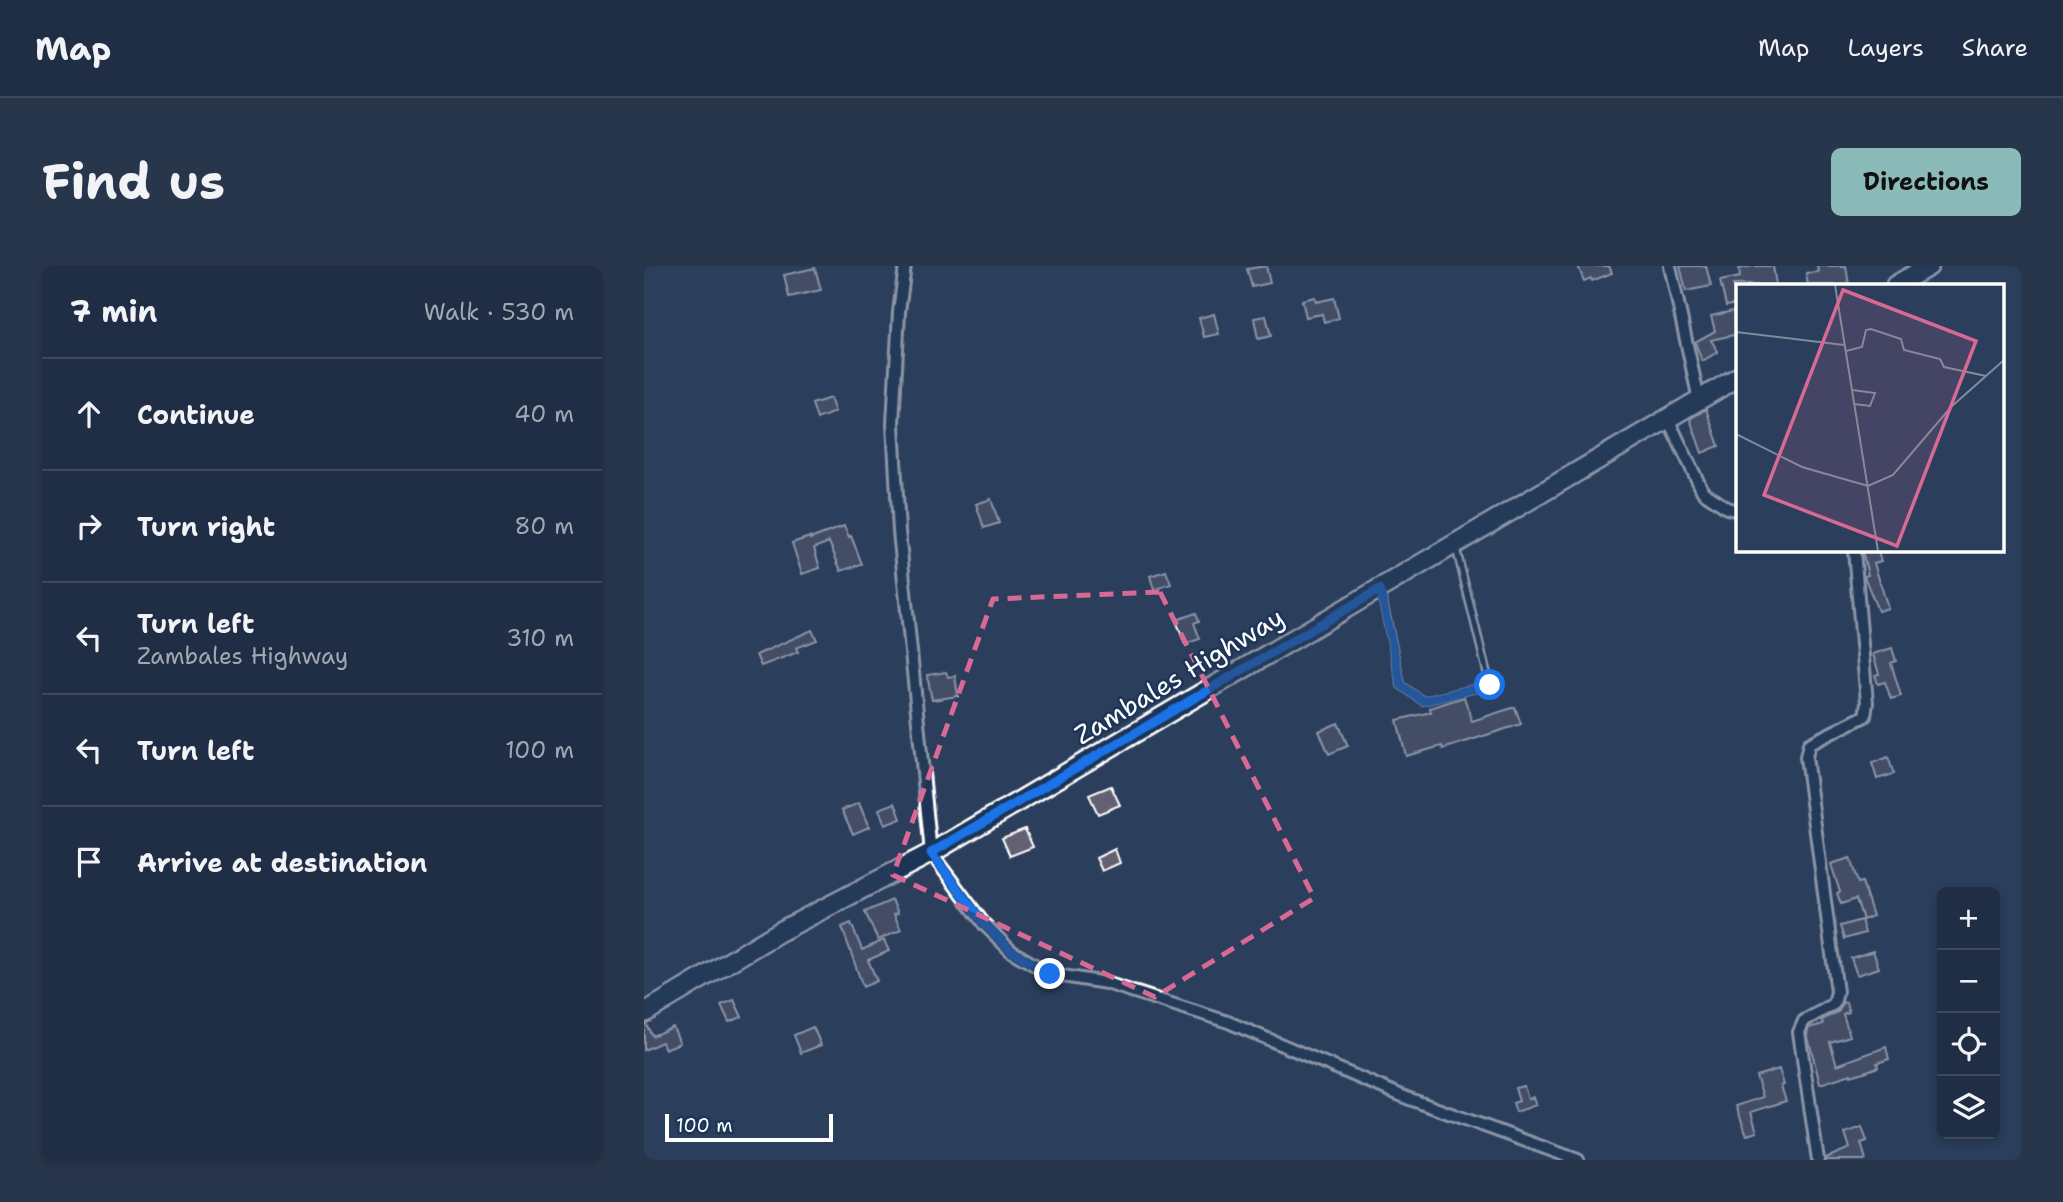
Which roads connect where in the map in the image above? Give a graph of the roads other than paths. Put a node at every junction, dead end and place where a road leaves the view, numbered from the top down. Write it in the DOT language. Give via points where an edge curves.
graph roads {
  1 [pos="905,266"];
  2 [pos="1670,266"];
  3 [pos="1925,267"];
  4 [pos="1898,284"];
  5 [pos="1736,378"];
  6 [pos="1699,400"];
  7 [pos="1668,419"];
  8 [pos="1736,510"];
  9 [pos="1455,545"];
  10 [pos="1854,551"];
  11 [pos="1380,589"];
  12 [pos="931,853"];
  13 [pos="644,1013"];
  14 [pos="1578,1160"];
  15 [pos="1818,1160"];
  1 -- 12 [label="street" via="893,424"];
  2 -- 6 [label="street"];
  3 -- 4 [label="main road"];
  5 -- 6 [label="main road, Zambales Highway"];
  6 -- 7 [label="main road, Zambales Highway"];
  7 -- 8 [label="street" via="1703,492"];
  7 -- 9 [label="main road, Zambales Highway"];
  9 -- 11 [label="main road, Zambales Highway"];
  9 -- 11 [label="lane" via="1490,685 1423,701 1401,685"];
  10 -- 15 [label="street" via="1865,716 1809,744 1806,757 1837,992 1834,1004 1804,1021 1799,1032"];
  11 -- 12 [label="main road, Zambales Highway"];
  12 -- 13 [label="main road, Zambales Highway" via="779,932"];
  12 -- 14 [label="street" via="984,924 1011,951 1050,974 1106,983 1228,1022 1407,1098"];
}
